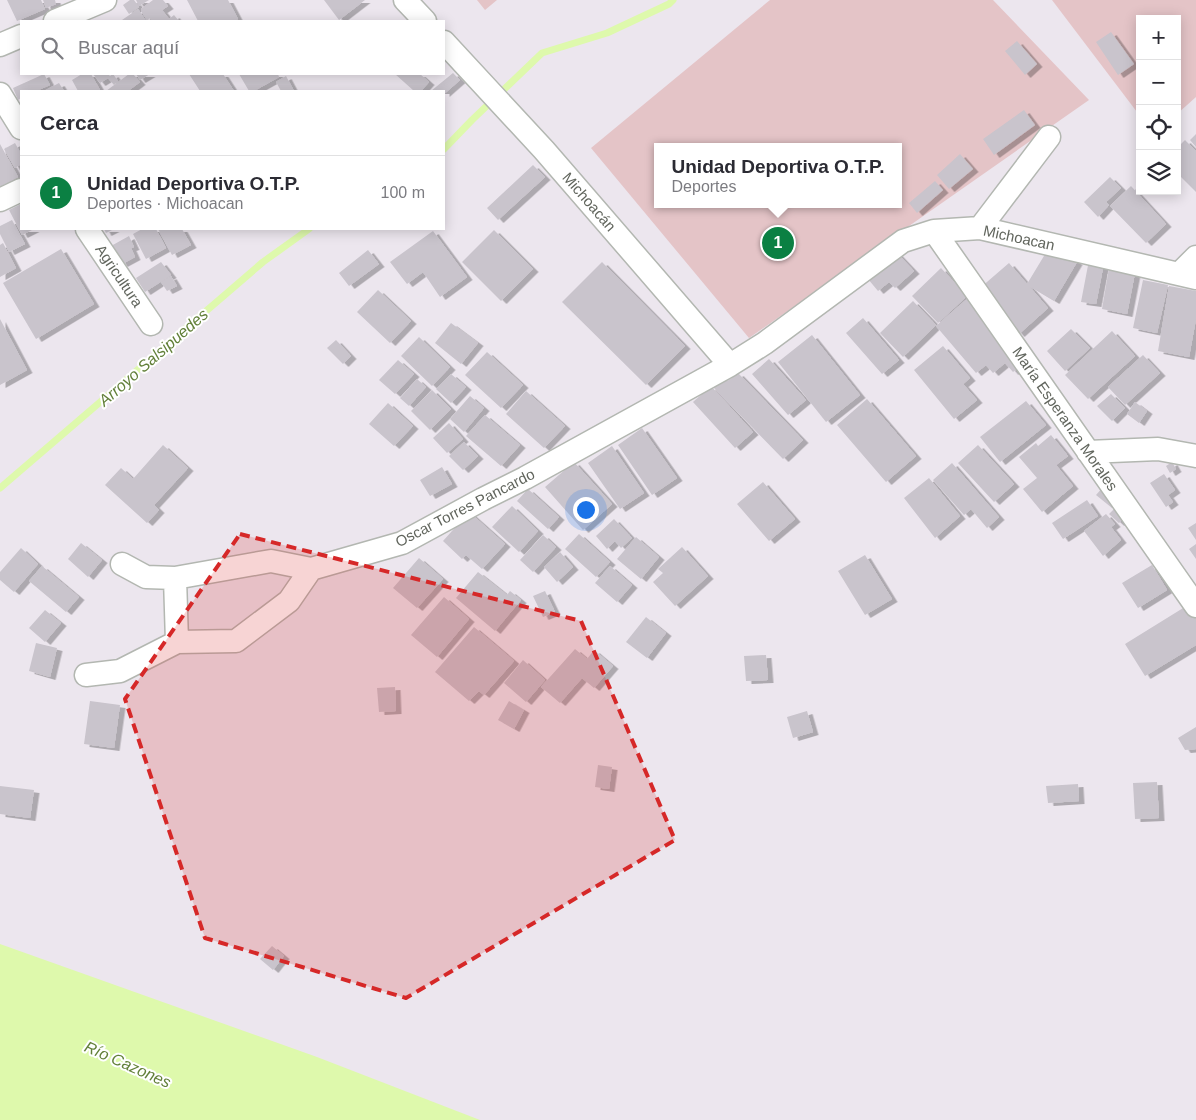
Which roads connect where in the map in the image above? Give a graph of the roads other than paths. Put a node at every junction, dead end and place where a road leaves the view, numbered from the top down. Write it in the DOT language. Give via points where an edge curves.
graph roads {
  1 [pos="105,0"];
  2 [pos="405,0"];
  3 [pos="58,20"];
  4 [pos="424,20"];
  5 [pos="20,36"];
  6 [pos="445,43"];
  7 [pos="0,45"];
  8 [pos="0,94"];
  9 [pos="20,126"];
  10 [pos="1049,137"];
  11 [pos="20,190"];
  12 [pos="0,200"];
  13 [pos="980,228"];
  14 [pos="88,230"];
  15 [pos="934,231"];
  16 [pos="1196,257"];
  17 [pos="1187,276"];
  18 [pos="151,324"];
  19 [pos="730,365"];
  20 [pos="1088,452"];
  21 [pos="1196,456"];
  22 [pos="122,564"];
  23 [pos="311,568"];
  24 [pos="175,578"];
  25 [pos="1196,606"];
  26 [pos="177,642"];
  27 [pos="86,675"];
  1 -- 3 [label="street"];
  2 -- 4 [label="street"];
  5 -- 7 [label="street"];
  6 -- 19 [label="street, Michoacán" via="544,150"];
  8 -- 9 [label="street"];
  10 -- 13 [label="street"];
  11 -- 12 [label="street"];
  13 -- 15 [label="street, Michoacan"];
  13 -- 17 [label="street, Michoacan"];
  14 -- 18 [label="street, Agricultura"];
  15 -- 19 [label="street, Michoacan" via="903,241 765,343"];
  15 -- 20 [label="street, María Esperanza Morales"];
  16 -- 17 [label="street"];
  19 -- 23 [label="street, Oscar Torres Pancardo" via="402,543"];
  20 -- 21 [label="street" via="1158,449"];
  20 -- 25 [label="street, María Esperanza Morales"];
  22 -- 24 [label="street, Oscar Torres Pancardo" via="146,578"];
  23 -- 24 [label="street, Oscar Torres Pancardo" via="272,561"];
  23 -- 26 [label="street" via="289,600 236,641"];
  24 -- 26 [label="street"];
  26 -- 27 [label="street" via="120,671"];
}
